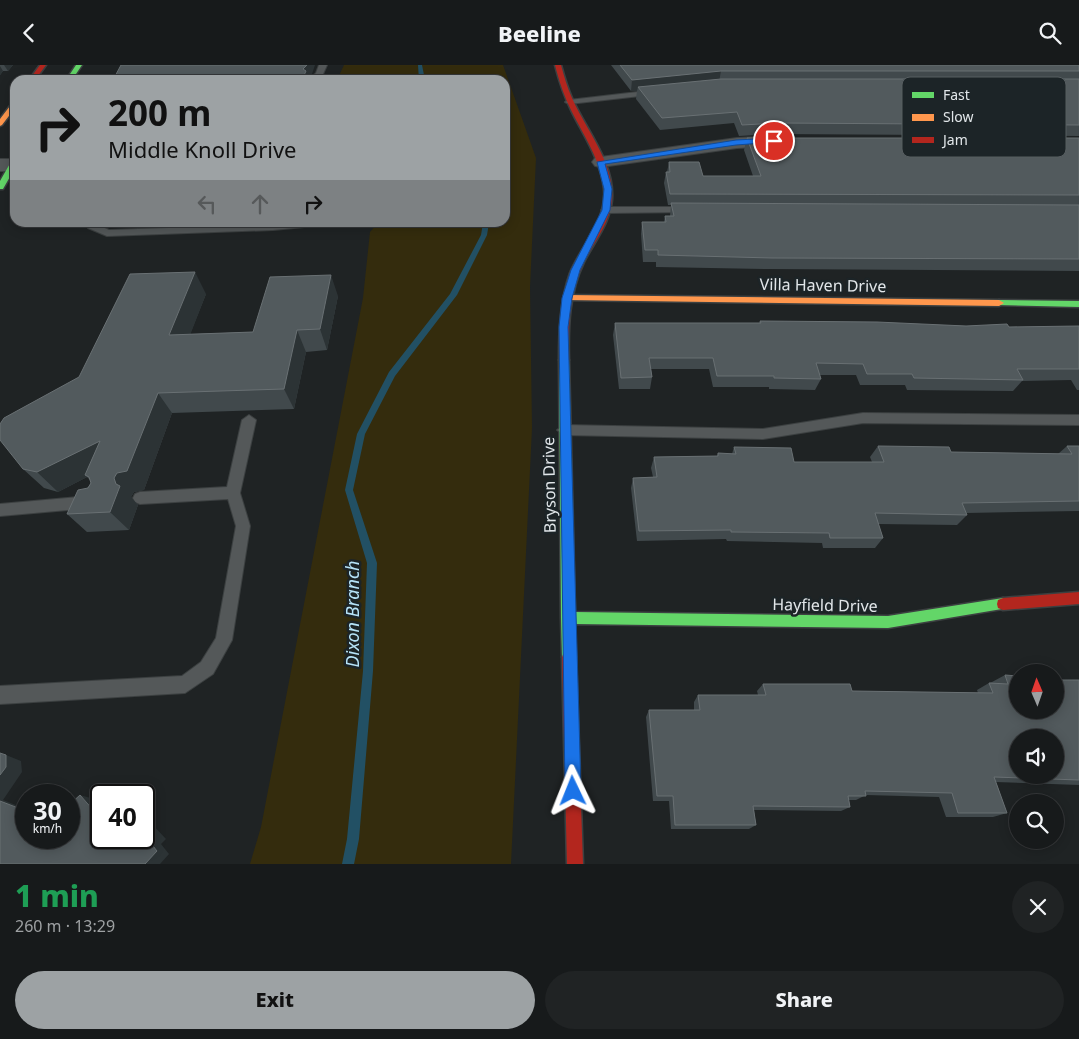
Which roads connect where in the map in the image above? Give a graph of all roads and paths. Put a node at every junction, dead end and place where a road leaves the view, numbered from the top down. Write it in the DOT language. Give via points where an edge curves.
graph roads {
  1 [pos="558,65"];
  2 [pos="664,91"];
  3 [pos="569,102"];
  4 [pos="10,110"];
  5 [pos="0,124"];
  6 [pos="804,141"];
  7 [pos="601,162"];
  8 [pos="10,166"];
  9 [pos="0,187"];
  10 [pos="606,210"];
  11 [pos="694,210"];
  12 [pos="94,227"];
  13 [pos="273,227"];
  14 [pos="567,298"];
  15 [pos="1079,304"];
  16 [pos="249,420"];
  17 [pos="1079,420"];
  18 [pos="564,430"];
  19 [pos="233,493"];
  20 [pos="140,498"];
  21 [pos="101,501"];
  22 [pos="0,510"];
  23 [pos="1079,598"];
  24 [pos="568,618"];
  25 [pos="0,695"];
  26 [pos="575,864"];
  1 -- 3 [label="street, Bryson Drive"];
  2 -- 3 [label="lane"];
  3 -- 7 [label="street, Bryson Drive"];
  4 -- 5 [label="street"];
  6 -- 7 [label="street" via="736,143"];
  7 -- 10 [label="street, Bryson Drive" via="608,189"];
  8 -- 9 [label="street"];
  10 -- 11 [label="lane"];
  10 -- 14 [label="street, Bryson Drive" via="576,270"];
  12 -- 13 [label="lane" via="107,233"];
  14 -- 15 [label="street, Villa Haven Drive"];
  14 -- 18 [label="street, Bryson Drive" via="563,327"];
  16 -- 19 [label="lane"];
  17 -- 18 [label="lane" via="863,418 763,434"];
  18 -- 24 [label="street, Bryson Drive"];
  19 -- 20 [label="lane"];
  19 -- 25 [label="lane" via="243,525 242,535 224,640 206,668 185,684"];
  21 -- 22 [label="lane"];
  23 -- 24 [label="street, Hayfield Drive" via="1020,600 888,622"];
  24 -- 26 [label="street, Bryson Drive"];
}
